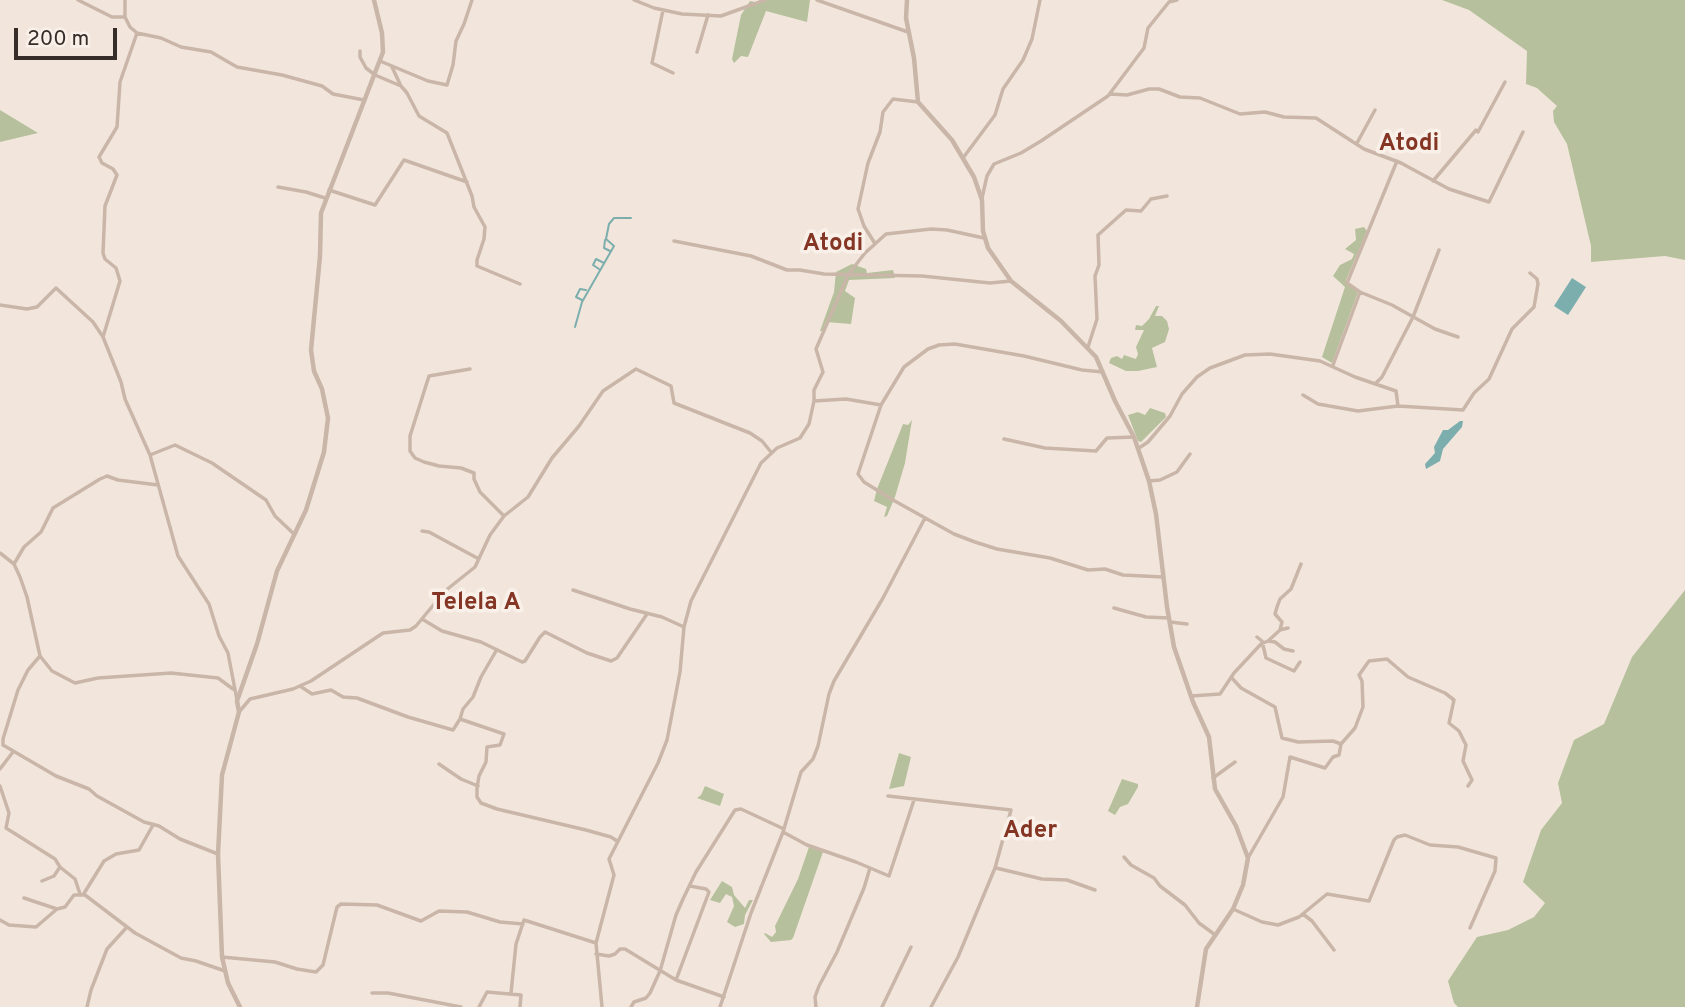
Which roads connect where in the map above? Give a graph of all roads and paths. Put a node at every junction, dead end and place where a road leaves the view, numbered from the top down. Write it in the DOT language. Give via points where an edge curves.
graph roads {
  1 [pos="80,0"];
  2 [pos="125,0"];
  3 [pos="374,0"];
  4 [pos="472,0"];
  5 [pos="634,0"];
  6 [pos="765,0"];
  7 [pos="817,0"];
  8 [pos="906,0"];
  9 [pos="1040,0"];
  10 [pos="1177,0"];
  11 [pos="663,10"];
  12 [pos="708,15"];
  13 [pos="125,17"];
  14 [pos="908,32"];
  15 [pos="137,33"];
  16 [pos="360,51"];
  17 [pos="697,52"];
  18 [pos="380,61"];
  19 [pos="393,66"];
  20 [pos="673,73"];
  21 [pos="375,75"];
  22 [pos="1505,82"];
  23 [pos="401,86"];
  24 [pos="1110,94"];
  25 [pos="364,100"];
  26 [pos="918,102"];
  27 [pos="1376,110"];
  28 [pos="1522,132"];
  29 [pos="1357,144"];
  30 [pos="963,158"];
  31 [pos="1397,162"];
  32 [pos="1433,181"];
  33 [pos="467,182"];
  34 [pos="278,187"];
  35 [pos="328,190"];
  36 [pos="1167,196"];
  37 [pos="325,198"];
  38 [pos="982,200"];
  39 [pos="984,238"];
  40 [pos="674,241"];
  41 [pos="874,242"];
  42 [pos="1439,250"];
  43 [pos="1530,273"];
  44 [pos="848,275"];
  45 [pos="1011,281"];
  46 [pos="520,284"];
  47 [pos="1360,292"];
  48 [pos="0,304"];
  49 [pos="1413,317"];
  50 [pos="103,337"];
  51 [pos="1458,337"];
  52 [pos="1088,347"];
  53 [pos="1333,365"];
  54 [pos="470,369"];
  55 [pos="1103,372"];
  56 [pos="1376,383"];
  57 [pos="1303,395"];
  58 [pos="814,401"];
  59 [pos="881,405"];
  60 [pos="1398,406"];
  61 [pos="1134,437"];
  62 [pos="1004,439"];
  63 [pos="1139,448"];
  64 [pos="771,452"];
  65 [pos="150,454"];
  66 [pos="1190,454"];
  67 [pos="1149,481"];
  68 [pos="158,485"];
  69 [pos="504,516"];
  70 [pos="925,518"];
  71 [pos="422,531"];
  72 [pos="295,534"];
  73 [pos="0,553"];
  74 [pos="479,559"];
  75 [pos="14,564"];
  76 [pos="1301,564"];
  77 [pos="1163,577"];
  78 [pos="573,590"];
  79 [pos="1114,608"];
  80 [pos="647,614"];
  81 [pos="422,619"];
  82 [pos="1169,620"];
  83 [pos="1187,624"];
  84 [pos="684,627"];
  85 [pos="1288,628"];
  86 [pos="1280,630"];
  87 [pos="1257,637"];
  88 [pos="1264,642"];
  89 [pos="496,651"];
  90 [pos="1293,651"];
  91 [pos="40,656"];
  92 [pos="1300,662"];
  93 [pos="1231,677"];
  94 [pos="300,686"];
  95 [pos="235,690"];
  96 [pos="1191,696"];
  97 [pos="237,701"];
  98 [pos="239,712"];
  99 [pos="460,719"];
  100 [pos="1341,744"];
  101 [pos="13,752"];
  102 [pos="1235,762"];
  103 [pos="439,764"];
  104 [pos="0,769"];
  105 [pos="1213,778"];
  106 [pos="0,786"];
  107 [pos="478,786"];
  108 [pos="1468,786"];
  109 [pos="888,796"];
  110 [pos="914,800"];
  111 [pos="2,803"];
  112 [pos="153,824"];
  113 [pos="783,830"];
  114 [pos="617,841"];
  115 [pos="218,855"];
  116 [pos="1124,857"];
  117 [pos="1248,858"];
  118 [pos="60,867"];
  119 [pos="870,868"];
  120 [pos="995,868"];
  121 [pos="42,881"];
  122 [pos="690,886"];
  123 [pos="1095,890"];
  124 [pos="81,895"];
  125 [pos="24,898"];
  126 [pos="57,909"];
  127 [pos="1233,909"];
  128 [pos="1303,914"];
  129 [pos="0,920"];
  130 [pos="523,924"];
  131 [pos="127,927"];
  132 [pos="1470,928"];
  133 [pos="1214,934"];
  134 [pos="596,943"];
  135 [pos="911,947"];
  136 [pos="1334,950"];
  137 [pos="596,954"];
  138 [pos="222,957"];
  139 [pos="225,971"];
  140 [pos="660,971"];
  141 [pos="676,979"];
  142 [pos="372,993"];
  143 [pos="511,993"];
  144 [pos="724,997"];
  145 [pos="817,1006"];
  146 [pos="87,1007"];
  147 [pos="240,1007"];
  148 [pos="461,1007"];
  149 [pos="479,1007"];
  150 [pos="520,1007"];
  151 [pos="602,1007"];
  152 [pos="631,1007"];
  153 [pos="720,1007"];
  154 [pos="823,1007"];
  155 [pos="881,1007"];
  156 [pos="931,1007"];
  157 [pos="1197,1007"];
  1 -- 13 [label="street" via="108,16"];
  2 -- 13 [label="street"];
  3 -- 18 [label="street" via="383,42"];
  4 -- 19 [label="street" via="456,41 447,85"];
  5 -- 11 [label="street"];
  6 -- 12 [label="street" via="726,16"];
  7 -- 14 [label="street"];
  8 -- 14 [label="street"];
  9 -- 30 [label="street" via="1023,60 1003,88 995,115"];
  10 -- 24 [label="street" via="1148,28 1143,48"];
  11 -- 12 [label="street"];
  11 -- 20 [label="street" via="652,63"];
  12 -- 17 [label="street"];
  13 -- 15 [label="street"];
  14 -- 26 [label="street"];
  15 -- 25 [label="street" via="211,52 237,68 282,75"];
  15 -- 50 [label="street" via="120,82 117,127 99,157 117,175 106,199 103,253 120,281"];
  16 -- 21 [label="street" via="363,64"];
  18 -- 19 [label="street"];
  18 -- 21 [label="street"];
  19 -- 23 [label="street"];
  21 -- 23 [label="street"];
  21 -- 25 [label="street"];
  22 -- 32 [label="street" via="1478,132"];
  23 -- 33 [label="street" via="419,116 447,133"];
  24 -- 29 [label="street" via="1159,89 1240,114 1316,118"];
  24 -- 38 [label="street" via="1041,141 996,163 986,177"];
  25 -- 35 [label="street"];
  26 -- 30 [label="street"];
  26 -- 41 [label="street" via="893,99 883,112 858,209"];
  27 -- 29 [label="street"];
  28 -- 32 [label="street" via="1489,202"];
  29 -- 31 [label="street"];
  30 -- 38 [label="street"];
  31 -- 32 [label="street"];
  31 -- 47 [label="street" via="1347,283"];
  33 -- 35 [label="street" via="404,160 375,205"];
  33 -- 46 [label="street" via="485,227 477,266"];
  34 -- 37 [label="street"];
  35 -- 37 [label="street"];
  36 -- 52 [label="street" via="1151,199 1140,211 1126,210 1098,235 1097,320"];
  37 -- 72 [label="street" via="311,350 325,399 328,430 311,497"];
  38 -- 39 [label="street"];
  39 -- 41 [label="street" via="931,229 891,233"];
  39 -- 45 [label="street"];
  40 -- 44 [label="street" via="751,256 787,270"];
  41 -- 44 [label="street"];
  42 -- 49 [label="street"];
  43 -- 60 [label="street" via="1538,284 1534,306 1512,329 1489,379 1463,411"];
  44 -- 45 [label="street"];
  44 -- 58 [label="street" via="816,349 823,372"];
  45 -- 52 [label="street"];
  47 -- 49 [label="street"];
  47 -- 53 [label="street"];
  48 -- 50 [label="street" via="37,307 56,288"];
  49 -- 51 [label="street"];
  49 -- 56 [label="street"];
  50 -- 65 [label="street"];
  52 -- 55 [label="street"];
  53 -- 56 [label="street"];
  53 -- 63 [label="street" via="1256,354 1210,368 1187,386 1170,416"];
  54 -- 69 [label="street" via="429,376 410,436 410,452 424,462 474,473 480,492"];
  55 -- 59 [label="street" via="994,350 939,345 904,367"];
  55 -- 61 [label="street"];
  56 -- 60 [label="street" via="1396,391"];
  57 -- 60 [label="street" via="1339,409"];
  58 -- 59 [label="street" via="846,398"];
  58 -- 64 [label="street" via="802,436"];
  59 -- 70 [label="street" via="858,468 859,477"];
  61 -- 62 [label="street" via="1107,438 1096,451 1045,448"];
  61 -- 63 [label="street"];
  63 -- 67 [label="street"];
  64 -- 69 [label="street" via="750,433 674,403 671,386 636,369 603,391 528,497"];
  64 -- 84 [label="street" via="753,476 695,592"];
  65 -- 68 [label="street"];
  65 -- 72 [label="street" via="175,445 218,466 266,500 275,516"];
  66 -- 67 [label="street" via="1177,472"];
  67 -- 77 [label="street"];
  68 -- 75 [label="street" via="107,476 100,479 53,508 41,532"];
  68 -- 95 [label="street" via="178,556 209,604 228,653"];
  69 -- 74 [label="street"];
  70 -- 77 [label="street" via="959,537 997,549 1088,570"];
  70 -- 113 [label="street" via="834,681 818,746 801,772"];
  71 -- 74 [label="street"];
  72 -- 97 [label="street" via="277,571"];
  73 -- 75 [label="street"];
  74 -- 81 [label="street"];
  75 -- 91 [label="street" via="27,597"];
  76 -- 86 [label="street" via="1277,607"];
  77 -- 82 [label="street"];
  78 -- 80 [label="street"];
  79 -- 82 [label="street"];
  80 -- 84 [label="street"];
  80 -- 89 [label="street" via="613,661 545,632 524,662"];
  81 -- 89 [label="street"];
  81 -- 94 [label="street" via="411,629 383,633"];
  82 -- 83 [label="street"];
  82 -- 96 [label="street"];
  84 -- 114 [label="street" via="667,740"];
  85 -- 86 [label="street"];
  86 -- 88 [label="street"];
  87 -- 88 [label="street"];
  88 -- 90 [label="street"];
  88 -- 92 [label="street" via="1266,658 1294,671"];
  88 -- 93 [label="street"];
  89 -- 99 [label="street"];
  91 -- 95 [label="street" via="69,682 171,673 218,678"];
  91 -- 101 [label="street" via="18,690 5,731 3,746"];
  93 -- 96 [label="street" via="1220,694"];
  93 -- 100 [label="street" via="1275,707 1282,738"];
  94 -- 98 [label="street" via="250,699"];
  94 -- 99 [label="street" via="312,694 331,690 363,699 450,730"];
  95 -- 97 [label="street"];
  96 -- 105 [label="street" via="1211,743"];
  97 -- 98 [label="street"];
  98 -- 115 [label="street" via="222,775"];
  99 -- 107 [label="street" via="504,734 500,745 486,747"];
  100 -- 108 [label="street" via="1363,707 1360,672 1369,661 1387,659 1408,677 1454,699 1449,723 1466,745 1463,761 1472,780"];
  100 -- 117 [label="street" via="1339,755 1325,768 1290,757 1283,797"];
  101 -- 104 [label="street"];
  101 -- 112 [label="street"];
  102 -- 105 [label="street"];
  103 -- 107 [label="street"];
  105 -- 117 [label="street"];
  106 -- 111 [label="street"];
  107 -- 114 [label="street" via="478,799 489,806"];
  109 -- 110 [label="street"];
  110 -- 119 [label="street" via="890,876"];
  110 -- 120 [label="street" via="1011,810"];
  111 -- 118 [label="street" via="9,813 6,828 51,855"];
  112 -- 115 [label="street"];
  112 -- 124 [label="street" via="139,850 104,861"];
  113 -- 119 [label="street" via="807,845"];
  113 -- 122 [label="street" via="735,810"];
  113 -- 144 [label="street"];
  114 -- 134 [label="street" via="609,859 614,875"];
  115 -- 138 [label="street"];
  116 -- 133 [label="street" via="1154,878"];
  117 -- 127 [label="street"];
  118 -- 121 [label="street"];
  118 -- 124 [label="street" via="75,879"];
  119 -- 145 [label="street" via="819,986"];
  120 -- 123 [label="street" via="1067,880"];
  120 -- 156 [label="street" via="958,957"];
  122 -- 140 [label="street" via="676,915"];
  122 -- 141 [label="street" via="709,892"];
  124 -- 126 [label="street" via="74,895 65,907"];
  124 -- 131 [label="street"];
  125 -- 126 [label="street"];
  126 -- 129 [label="street" via="36,927"];
  127 -- 128 [label="street" via="1272,925"];
  127 -- 133 [label="street"];
  128 -- 132 [label="street" via="1327,894 1369,901 1394,840 1405,835 1430,845 1496,858 1495,871"];
  128 -- 136 [label="street"];
  130 -- 134 [label="street" via="524,920"];
  130 -- 138 [label="street" via="439,911 421,921 377,905 341,904 337,905 323,965 316,972"];
  130 -- 143 [label="street"];
  131 -- 139 [label="street" via="181,958"];
  131 -- 146 [label="street" via="107,949"];
  133 -- 157 [label="street" via="1203,959"];
  134 -- 137 [label="street"];
  135 -- 155 [label="street"];
  137 -- 140 [label="street" via="609,956 621,948"];
  137 -- 151 [label="street"];
  138 -- 139 [label="street"];
  139 -- 147 [label="street"];
  140 -- 141 [label="street"];
  140 -- 152 [label="street" via="648,997"];
  141 -- 144 [label="street"];
  142 -- 148 [label="street"];
  143 -- 149 [label="street" via="487,992"];
  143 -- 150 [label="street" via="522,996"];
  144 -- 153 [label="street"];
  145 -- 154 [label="street"];
}
